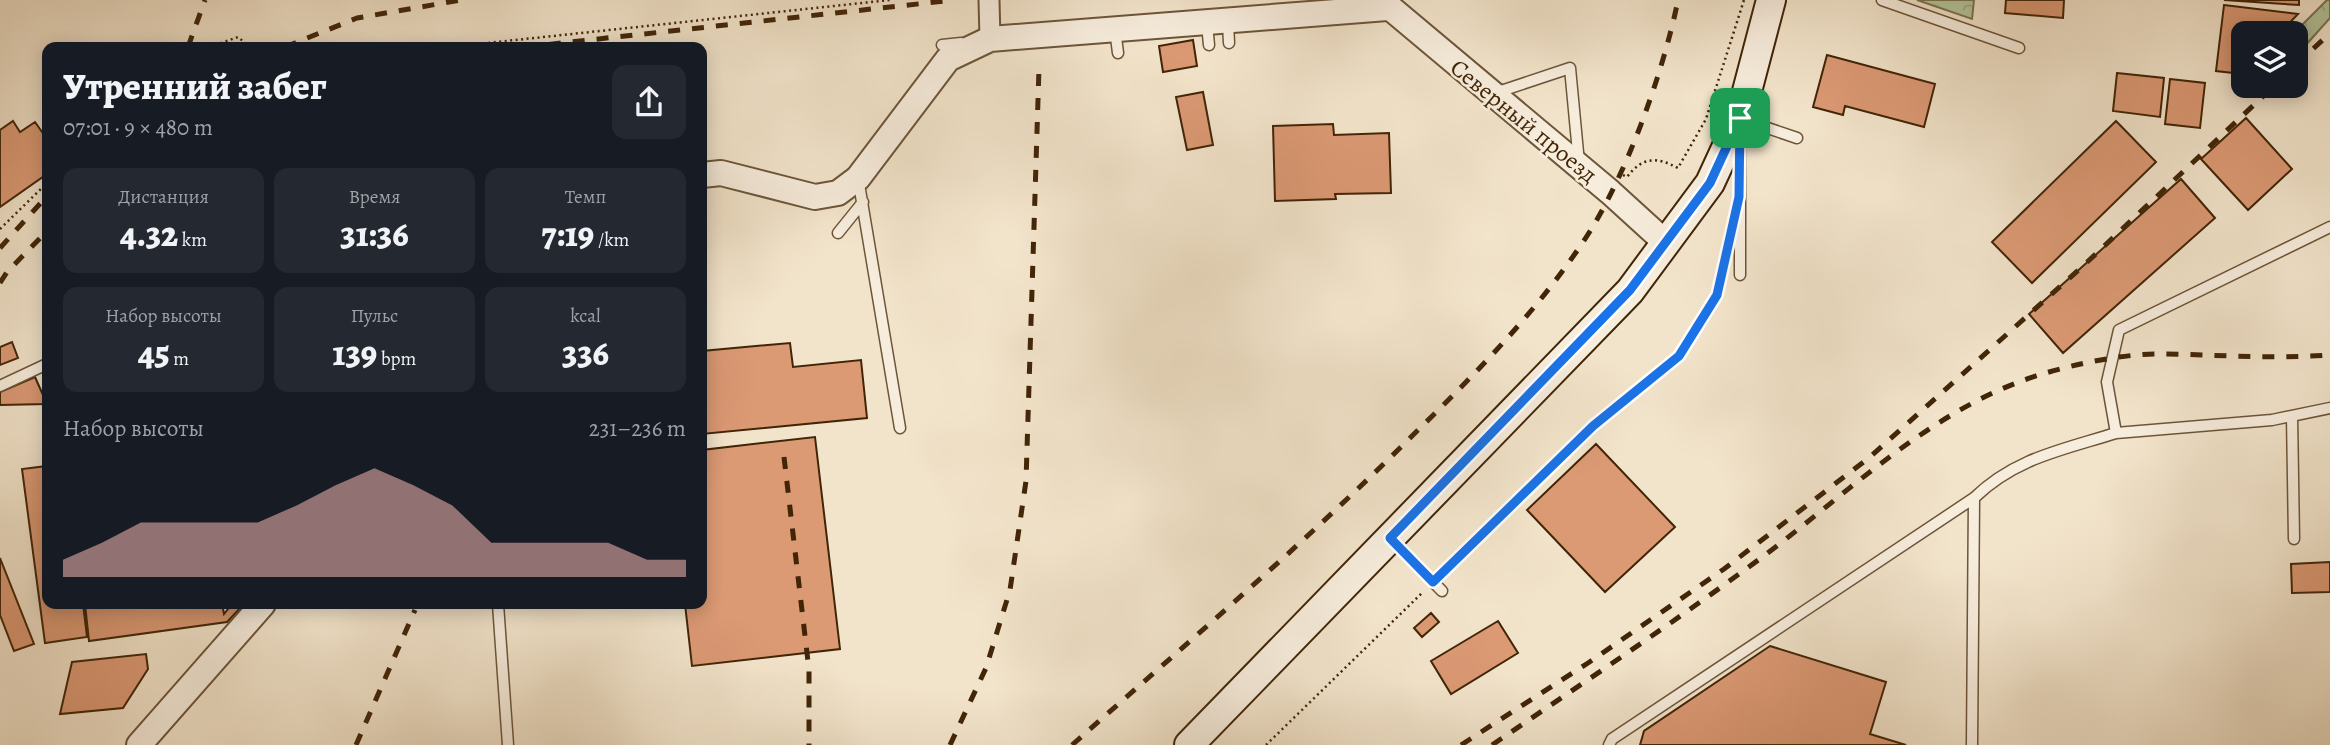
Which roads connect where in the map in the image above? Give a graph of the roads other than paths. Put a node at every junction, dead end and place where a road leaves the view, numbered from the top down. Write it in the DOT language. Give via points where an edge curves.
graph roads {
  1 [pos="989,0"];
  2 [pos="1771,0"];
  3 [pos="1882,0"];
  4 [pos="1384,4"];
  5 [pos="1284,8"];
  6 [pos="990,39"];
  7 [pos="943,45"];
  8 [pos="2019,48"];
  9 [pos="1491,94"];
  10 [pos="1740,118"];
  11 [pos="1797,138"];
  12 [pos="1580,168"];
  13 [pos="707,174"];
  14 [pos="860,190"];
  15 [pos="2330,227"];
  16 [pos="838,233"];
  17 [pos="1666,243"];
  18 [pos="1740,275"];
  19 [pos="42,366"];
  20 [pos="0,386"];
  21 [pos="2330,408"];
  22 [pos="2291,416"];
  23 [pos="900,428"];
  24 [pos="2116,433"];
  25 [pos="1974,498"];
  26 [pos="1390,538"];
  27 [pos="2294,539"];
  28 [pos="1442,591"];
  29 [pos="259,609"];
  30 [pos="498,609"];
  31 [pos="139,745"];
  32 [pos="508,745"];
  33 [pos="1189,745"];
  34 [pos="1609,745"];
  35 [pos="1972,745"];
  1 -- 6 [label="street"];
  2 -- 10 [label="main road"];
  3 -- 8 [label="lane"];
  4 -- 5 [label="street"];
  4 -- 9 [label="street, Северный проезд"];
  5 -- 6 [label="street" via="1218,33 1116,41"];
  6 -- 7 [label="lane"];
  6 -- 14 [label="street" via="948,59"];
  9 -- 12 [label="street, Северный проезд"];
  9 -- 12 [label="lane" via="1570,68"];
  10 -- 11 [label="lane"];
  10 -- 17 [label="main road" via="1710,183"];
  10 -- 18 [label="lane"];
  12 -- 17 [label="street, Северный проезд"];
  13 -- 14 [label="street" via="721,173 815,197"];
  14 -- 16 [label="lane"];
  14 -- 23 [label="lane"];
  15 -- 24 [label="lane" via="2119,330 2107,382"];
  17 -- 26 [label="main road" via="1630,290"];
  19 -- 20 [label="lane"];
  21 -- 22 [label="lane"];
  22 -- 24 [label="lane"];
  22 -- 27 [label="lane"];
  24 -- 25 [label="lane" via="2034,459 1997,476"];
  25 -- 34 [label="lane"];
  25 -- 35 [label="lane"];
  26 -- 28 [label="lane"];
  26 -- 33 [label="main road"];
  29 -- 31 [label="street"];
  30 -- 32 [label="lane"];
}
